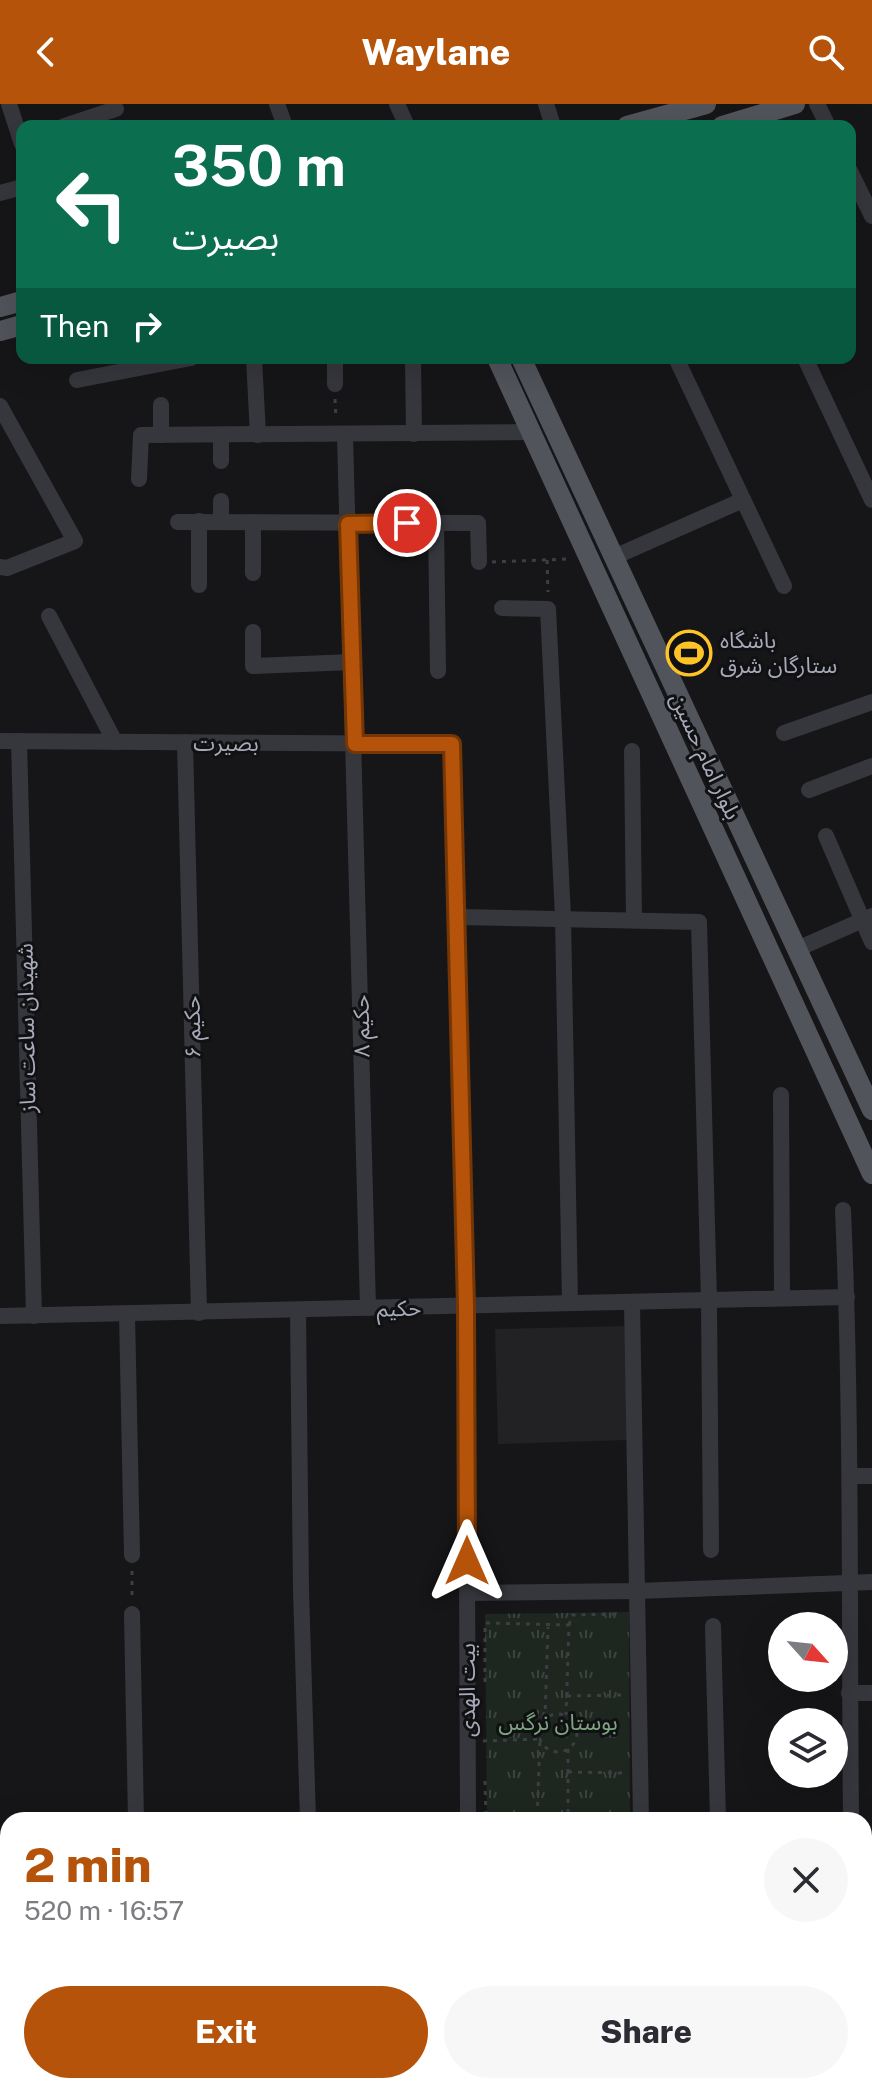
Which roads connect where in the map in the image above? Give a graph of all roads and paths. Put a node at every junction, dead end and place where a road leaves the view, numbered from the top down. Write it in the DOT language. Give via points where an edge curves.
graph roads {
  1 [pos="706,104"];
  2 [pos="795,104"];
  3 [pos="678,108"];
  4 [pos="116,109"];
  5 [pos="82,120"];
  6 [pos="644,120"];
  7 [pos="744,120"];
  8 [pos="856,183"];
  9 [pos="872,216"];
  10 [pos="153,364"];
  11 [pos="254,364"];
  12 [pos="335,364"];
  13 [pos="413,364"];
  14 [pos="500,364"];
  15 [pos="524,364"];
  16 [pos="679,364"];
  17 [pos="808,364"];
  18 [pos="77,380"];
  19 [pos="335,384"];
  20 [pos="161,405"];
  21 [pos="0,406"];
  22 [pos="531,432"];
  23 [pos="414,434"];
  24 [pos="161,435"];
  25 [pos="221,435"];
  26 [pos="258,435"];
  27 [pos="341,435"];
  28 [pos="221,461"];
  29 [pos="139,479"];
  30 [pos="743,500"];
  31 [pos="872,500"];
  32 [pos="221,501"];
  33 [pos="199,521"];
  34 [pos="221,521"];
  35 [pos="178,522"];
  36 [pos="253,522"];
  37 [pos="436,522"];
  38 [pos="348,524"];
  39 [pos="614,557"];
  40 [pos="588,558"];
  41 [pos="547,560"];
  42 [pos="479,562"];
  43 [pos="0,567"];
  44 [pos="253,573"];
  45 [pos="199,585"];
  46 [pos="784,586"];
  47 [pos="502,608"];
  48 [pos="548,609"];
  49 [pos="49,616"];
  50 [pos="253,632"];
  51 [pos="352,662"];
  52 [pos="438,671"];
  53 [pos="671,680"];
  54 [pos="649,690"];
  55 [pos="872,702"];
  56 [pos="784,733"];
  57 [pos="0,741"];
  58 [pos="19,741"];
  59 [pos="115,742"];
  60 [pos="185,742"];
  61 [pos="355,744"];
  62 [pos="452,744"];
  63 [pos="632,751"];
  64 [pos="872,766"];
  65 [pos="809,790"];
  66 [pos="826,836"];
  67 [pos="457,917"];
  68 [pos="563,917"];
  69 [pos="867,918"];
  70 [pos="634,920"];
  71 [pos="872,942"];
  72 [pos="797,949"];
  73 [pos="781,1095"];
  74 [pos="872,1110"];
  75 [pos="872,1174"];
  76 [pos="843,1210"];
  77 [pos="847,1297"];
  78 [pos="782,1298"];
  79 [pos="709,1300"];
  80 [pos="632,1302"];
  81 [pos="570,1303"];
  82 [pos="466,1306"];
  83 [pos="368,1308"];
  84 [pos="298,1311"];
  85 [pos="199,1313"];
  86 [pos="127,1314"];
  87 [pos="0,1316"];
  88 [pos="34,1316"];
  89 [pos="850,1476"];
  90 [pos="872,1476"];
  91 [pos="711,1550"];
  92 [pos="132,1555"];
  93 [pos="848,1582"];
  94 [pos="872,1582"];
  95 [pos="637,1591"];
  96 [pos="467,1593"];
  97 [pos="132,1614"];
  98 [pos="623,1614"];
  99 [pos="548,1625"];
  100 [pos="569,1625"];
  101 [pos="713,1626"];
  102 [pos="485,1682"];
  103 [pos="849,1693"];
  104 [pos="872,1693"];
  105 [pos="624,1695"];
  106 [pos="567,1696"];
  107 [pos="566,1715"];
  108 [pos="545,1719"];
  109 [pos="540,1739"];
  110 [pos="484,1741"];
  111 [pos="568,1749"];
  112 [pos="568,1772"];
  113 [pos="625,1773"];
  114 [pos="136,1812"];
  115 [pos="308,1812"];
  116 [pos="468,1812"];
  117 [pos="537,1812"];
  118 [pos="568,1812"];
  119 [pos="641,1812"];
  120 [pos="718,1812"];
  121 [pos="851,1812"];
  1 -- 3 [label="main road"];
  2 -- 7 [label="main road"];
  3 -- 6 [label="main road"];
  4 -- 5 [label="street"];
  8 -- 9 [label="street"];
  10 -- 18 [label="street"];
  11 -- 26 [label="street"];
  12 -- 19 [label="street"];
  13 -- 23 [label="street"];
  14 -- 22 [label="main road, بلوار امام حسین"];
  15 -- 39 [label="main road, بلوار امام حسین"];
  16 -- 30 [label="street"];
  17 -- 31 [label="street"];
  19 -- 27 [label="path"];
  20 -- 24 [label="street"];
  21 -- 43 [label="street" via="75,541"];
  22 -- 23 [label="street"];
  22 -- 40 [label="main road, بلوار امام حسین"];
  23 -- 27 [label="street"];
  24 -- 25 [label="street"];
  24 -- 29 [label="street" via="141,435"];
  25 -- 26 [label="street"];
  25 -- 28 [label="street"];
  26 -- 27 [label="street"];
  27 -- 38 [label="street, حکیم ۸"];
  30 -- 39 [label="street"];
  30 -- 46 [label="street"];
  32 -- 34 [label="street"];
  33 -- 34 [label="street"];
  33 -- 35 [label="street"];
  33 -- 45 [label="street"];
  34 -- 36 [label="street"];
  36 -- 38 [label="street"];
  36 -- 44 [label="street"];
  37 -- 38 [label="street"];
  37 -- 42 [label="street" via="478,523"];
  37 -- 52 [label="street"];
  38 -- 51 [label="street, حکیم ۸"];
  39 -- 53 [label="main road, بلوار امام حسین"];
  40 -- 41 [label="path"];
  40 -- 54 [label="main road, بلوار امام حسین"];
  41 -- 42 [label="path"];
  41 -- 48 [label="path"];
  47 -- 48 [label="street"];
  48 -- 68 [label="street"];
  49 -- 59 [label="street"];
  50 -- 51 [label="street" via="253,666"];
  51 -- 61 [label="street, حکیم ۸"];
  53 -- 54 [label="main road"];
  53 -- 72 [label="main road, بلوار امام حسین"];
  54 -- 75 [label="main road, بلوار امام حسین"];
  55 -- 56 [label="street"];
  57 -- 58 [label="street, بصیرت"];
  58 -- 59 [label="street, بصیرت"];
  58 -- 88 [label="street, شهیدان ساعت ساز"];
  59 -- 60 [label="street, بصیرت"];
  60 -- 61 [label="street, بصیرت"];
  60 -- 85 [label="street, حکیم ۶"];
  61 -- 62 [label="street, بصیرت"];
  61 -- 83 [label="street, حکیم ۸"];
  62 -- 67 [label="street, بیت الهدی"];
  63 -- 70 [label="street"];
  64 -- 65 [label="street"];
  66 -- 69 [label="street"];
  67 -- 68 [label="street"];
  67 -- 82 [label="street, بیت الهدی"];
  68 -- 70 [label="street"];
  68 -- 81 [label="street"];
  69 -- 71 [label="street"];
  69 -- 72 [label="street"];
  70 -- 79 [label="street" via="699,922"];
  72 -- 74 [label="main road, بلوار امام حسین"];
  73 -- 78 [label="street"];
  76 -- 77 [label="street"];
  77 -- 78 [label="street, حکیم"];
  77 -- 89 [label="street"];
  78 -- 79 [label="street, حکیم"];
  79 -- 80 [label="street, حکیم"];
  79 -- 91 [label="street"];
  80 -- 81 [label="street, حکیم"];
  80 -- 95 [label="street"];
  81 -- 82 [label="street, حکیم"];
  82 -- 83 [label="street, حکیم"];
  82 -- 96 [label="street, بیت الهدی"];
  83 -- 84 [label="street, حکیم"];
  84 -- 85 [label="street, حکیم"];
  84 -- 115 [label="street"];
  85 -- 86 [label="street, حکیم"];
  86 -- 88 [label="street, حکیم"];
  86 -- 92 [label="street"];
  87 -- 88 [label="street, حکیم"];
  89 -- 90 [label="street"];
  89 -- 93 [label="street"];
  92 -- 97 [label="path"];
  93 -- 94 [label="street"];
  93 -- 95 [label="street"];
  93 -- 103 [label="street"];
  95 -- 96 [label="street"];
  95 -- 119 [label="street"];
  96 -- 116 [label="street, بیت الهدی"];
  97 -- 114 [label="street"];
  98 -- 100 [label="path" via="572,1615"];
  99 -- 100 [label="path"];
  99 -- 102 [label="path" via="485,1623"];
  99 -- 108 [label="path"];
  100 -- 106 [label="path"];
  101 -- 120 [label="street"];
  103 -- 104 [label="street"];
  103 -- 121 [label="street"];
  105 -- 106 [label="path"];
  106 -- 107 [label="path"];
  107 -- 108 [label="path"];
  107 -- 111 [label="path" via="577,1733"];
  108 -- 109 [label="path"];
  109 -- 110 [label="path"];
  109 -- 111 [label="path" via="550,1750"];
  109 -- 117 [label="path"];
  111 -- 112 [label="path"];
  112 -- 113 [label="path"];
  112 -- 118 [label="path"];
}
